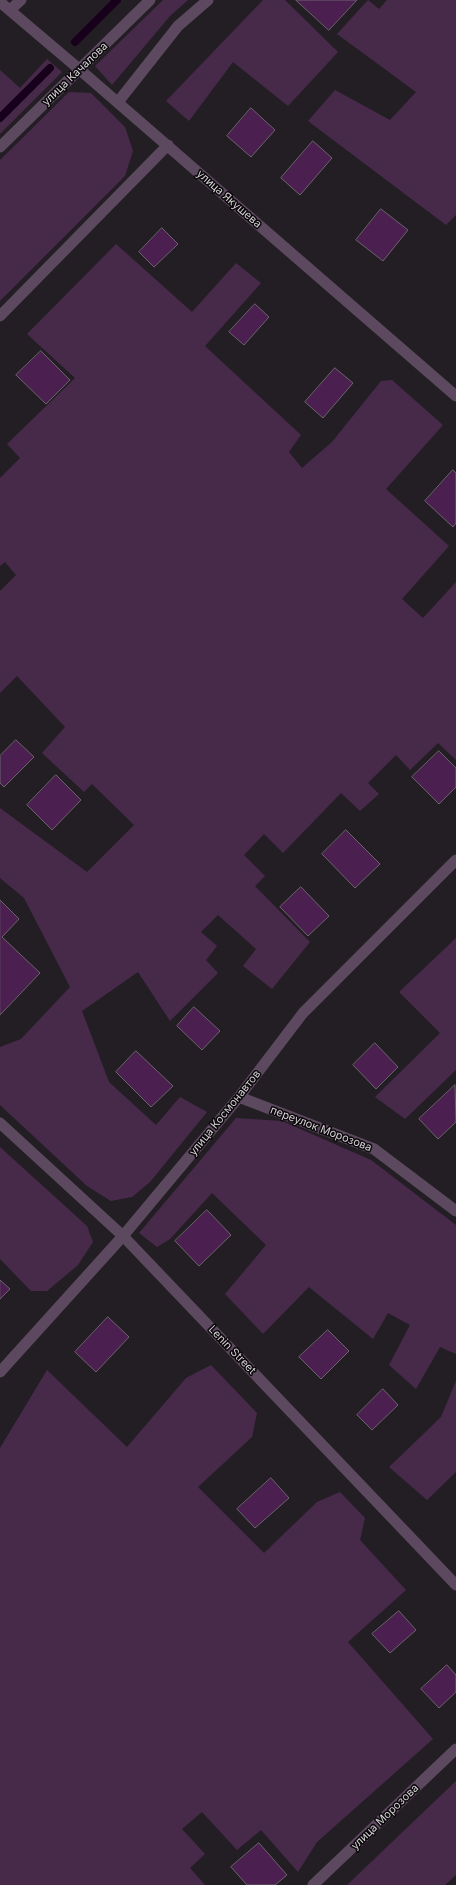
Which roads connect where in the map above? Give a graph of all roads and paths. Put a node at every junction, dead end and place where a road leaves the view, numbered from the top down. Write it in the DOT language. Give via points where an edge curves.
graph roads {
  1 [pos="21,0"];
  2 [pos="150,0"];
  3 [pos="208,0"];
  4 [pos="0,2"];
  5 [pos="10,10"];
  6 [pos="80,69"];
  7 [pos="118,102"];
  8 [pos="168,145"];
  9 [pos="0,147"];
  10 [pos="0,316"];
  11 [pos="456,396"];
  12 [pos="456,860"];
  13 [pos="239,1097"];
  14 [pos="0,1123"];
  15 [pos="456,1211"];
  16 [pos="123,1236"];
  17 [pos="0,1372"];
  18 [pos="456,1585"];
  19 [pos="456,1749"];
  20 [pos="313,1885"];
  1 -- 5 [label="street"];
  2 -- 6 [label="street, улица Качалова"];
  3 -- 7 [label="street" via="178,26"];
  4 -- 5 [label="street, улица Якушева"];
  5 -- 6 [label="street, улица Якушева"];
  6 -- 7 [label="street, улица Якушева"];
  6 -- 9 [label="street, улица Качалова"];
  7 -- 8 [label="street, улица Якушева"];
  8 -- 10 [label="street"];
  8 -- 11 [label="street, улица Якушева"];
  12 -- 13 [label="street, улица Космонавтов" via="303,1013"];
  13 -- 15 [label="street, переулок Морозова" via="374,1149"];
  13 -- 16 [label="street, улица Космонавтов"];
  14 -- 16 [label="street, Lenin Street"];
  16 -- 17 [label="street, улица Космонавтов"];
  16 -- 18 [label="street, Lenin Street"];
  19 -- 20 [label="street, улица Морозова"];
}
